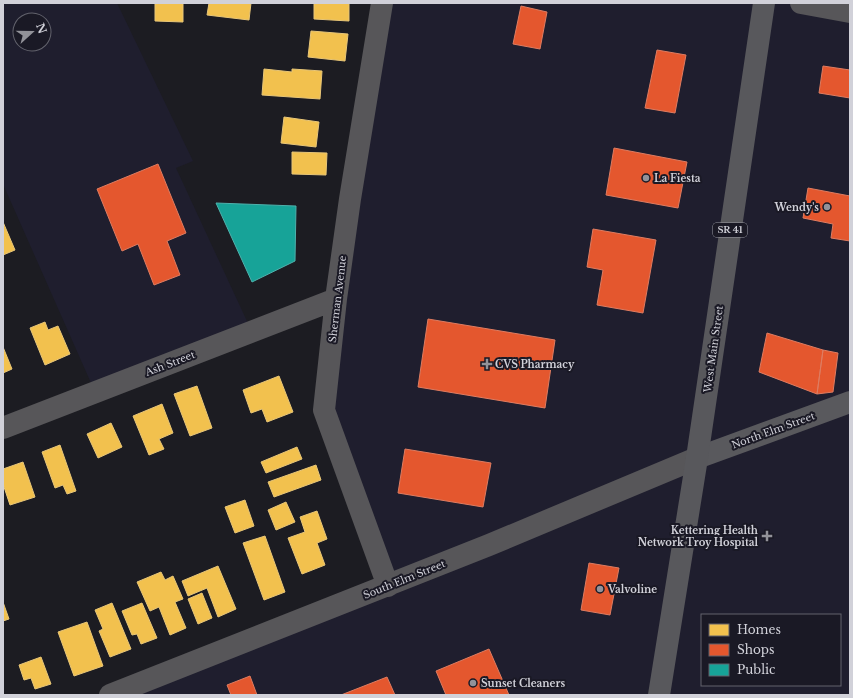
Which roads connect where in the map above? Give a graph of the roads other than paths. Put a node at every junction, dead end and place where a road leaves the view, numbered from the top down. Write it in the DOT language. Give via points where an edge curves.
graph roads {
  1 [pos="382,3"];
  2 [pos="764,3"];
  3 [pos="801,3"];
  4 [pos="850,12"];
  5 [pos="336,299"];
  6 [pos="850,402"];
  7 [pos="3,428"];
  8 [pos="697,458"];
  9 [pos="388,586"];
  10 [pos="110,695"];
  11 [pos="659,695"];
  1 -- 5 [label="street, Sherman Avenue"];
  2 -- 8 [label="main road, West Main Street / SR 41"];
  3 -- 4 [label="street"];
  5 -- 7 [label="street, Ash Street"];
  5 -- 9 [label="street, Sherman Avenue" via="324,410"];
  6 -- 8 [label="main road, North Elm Street"];
  8 -- 9 [label="street, South Elm Street"];
  8 -- 11 [label="main road, West Main Street"];
  9 -- 10 [label="street, South Elm Street"];
}
